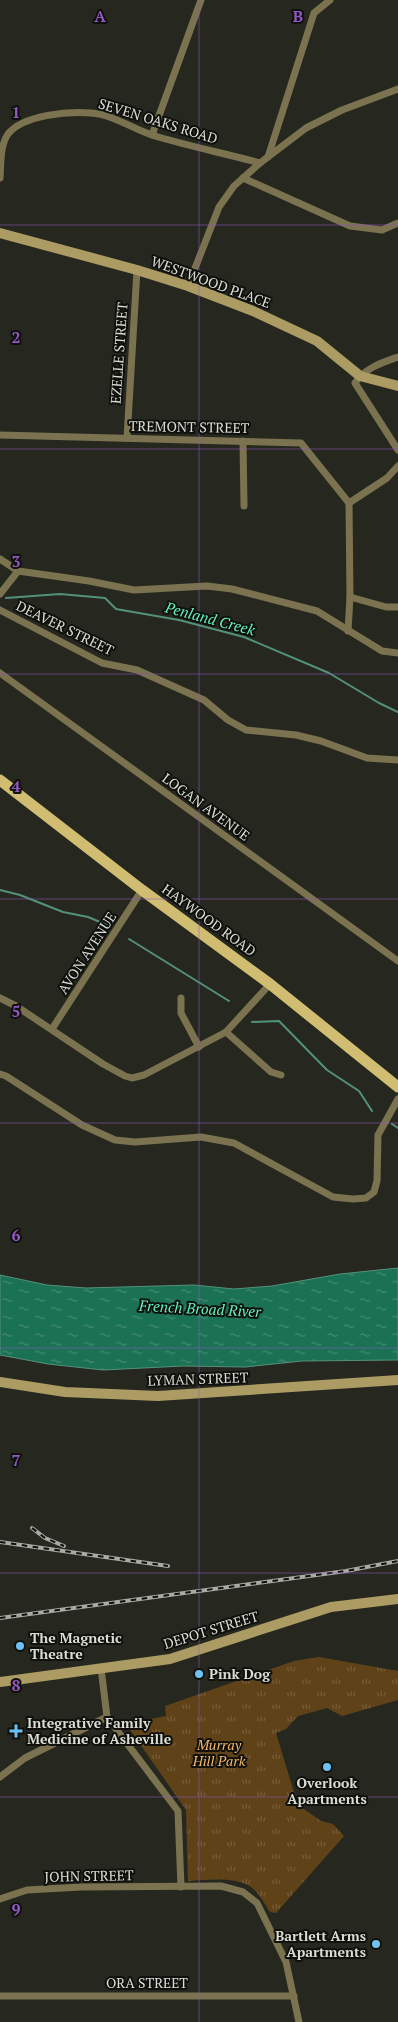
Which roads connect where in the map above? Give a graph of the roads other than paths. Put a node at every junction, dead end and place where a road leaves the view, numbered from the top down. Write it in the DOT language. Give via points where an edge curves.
graph roads {
  1 [pos="201,0"];
  2 [pos="330,0"];
  3 [pos="398,89"];
  4 [pos="152,135"];
  5 [pos="268,158"];
  6 [pos="260,163"];
  7 [pos="0,178"];
  8 [pos="243,178"];
  9 [pos="398,223"];
  10 [pos="0,233"];
  11 [pos="137,270"];
  12 [pos="188,286"];
  13 [pos="398,357"];
  14 [pos="360,376"];
  15 [pos="398,386"];
  16 [pos="0,436"];
  17 [pos="127,438"];
  18 [pos="394,438"];
  19 [pos="243,441"];
  20 [pos="398,450"];
  21 [pos="398,466"];
  22 [pos="349,503"];
  23 [pos="244,506"];
  24 [pos="0,560"];
  25 [pos="18,571"];
  26 [pos="0,594"];
  27 [pos="350,597"];
  28 [pos="398,607"];
  29 [pos="0,610"];
  30 [pos="348,631"];
  31 [pos="398,653"];
  32 [pos="0,673"];
  33 [pos="398,760"];
  34 [pos="0,780"];
  35 [pos="142,890"];
  36 [pos="398,949"];
  37 [pos="390,955"];
  38 [pos="398,961"];
  39 [pos="270,984"];
  40 [pos="0,998"];
  41 [pos="181,998"];
  42 [pos="52,1029"];
  43 [pos="226,1032"];
  44 [pos="199,1047"];
  45 [pos="0,1074"];
  46 [pos="281,1075"];
  47 [pos="398,1087"];
  48 [pos="398,1099"];
  49 [pos="398,1380"];
  50 [pos="0,1382"];
  51 [pos="398,1599"];
  52 [pos="101,1668"];
  53 [pos="0,1682"];
  54 [pos="107,1717"];
  55 [pos="0,1777"];
  56 [pos="181,1887"];
  57 [pos="0,1899"];
  58 [pos="0,1996"];
  59 [pos="294,1996"];
  60 [pos="299,2022"];
  1 -- 4 [label="street"];
  2 -- 5 [label="street" via="314,13"];
  3 -- 5 [label="street" via="342,110 306,128"];
  4 -- 6 [label="street, SEVEN OAKS ROAD"];
  4 -- 7 [label="street, SEVEN OAKS ROAD" via="92,113 45,116 20,124 8,134 2,143"];
  5 -- 6 [label="street"];
  6 -- 8 [label="street"];
  8 -- 9 [label="street" via="350,226 382,230"];
  8 -- 12 [label="street" via="220,207"];
  10 -- 11 [label="street, WESTWOOD PLACE"];
  11 -- 12 [label="street, WESTWOOD PLACE"];
  11 -- 17 [label="street, EZELLE STREET"];
  12 -- 14 [label="street, WESTWOOD PLACE" via="253,311 316,341"];
  13 -- 14 [label="street" via="373,366"];
  14 -- 15 [label="street, WESTWOOD PLACE"];
  14 -- 18 [label="street" via="355,383"];
  16 -- 17 [label="street, TREMONT STREET"];
  17 -- 19 [label="street, TREMONT STREET"];
  18 -- 20 [label="street"];
  19 -- 22 [label="street, TREMONT STREET" via="301,443"];
  19 -- 23 [label="street"];
  21 -- 22 [label="street" via="387,478"];
  22 -- 27 [label="street"];
  24 -- 25 [label="street"];
  25 -- 26 [label="street"];
  25 -- 30 [label="street" via="134,590 220,586 305,606"];
  27 -- 28 [label="street"];
  27 -- 30 [label="street"];
  29 -- 33 [label="street, DEAVER STREET" via="102,663 137,670 204,700 246,730 296,734 367,758"];
  30 -- 31 [label="street" via="382,651"];
  32 -- 37 [label="street, LOGAN AVENUE"];
  34 -- 35 [label="main road, HAYWOOD ROAD"];
  35 -- 39 [label="main road, HAYWOOD ROAD"];
  35 -- 42 [label="street, AVON AVENUE"];
  36 -- 37 [label="street"];
  37 -- 38 [label="street, LOGAN AVENUE"];
  39 -- 43 [label="street"];
  39 -- 47 [label="main road, HAYWOOD ROAD"];
  40 -- 42 [label="street"];
  41 -- 44 [label="street" via="181,1013"];
  42 -- 44 [label="street" via="103,1064 132,1078"];
  43 -- 44 [label="street"];
  43 -- 46 [label="street" via="271,1072"];
  45 -- 48 [label="street" via="82,1125 115,1140 135,1142 201,1137 234,1143 333,1197 353,1199 366,1198 374,1192 378,1135"];
  49 -- 50 [label="street, LYMAN STREET" via="158,1396 65,1392"];
  51 -- 52 [label="street, DEPOT STREET" via="331,1607 170,1658"];
  52 -- 53 [label="street, DEPOT STREET"];
  52 -- 54 [label="street"];
  54 -- 55 [label="street" via="25,1758"];
  54 -- 56 [label="street" via="178,1811"];
  56 -- 57 [label="street, JOHN STREET" via="27,1890"];
  56 -- 59 [label="street, JOHN STREET" via="221,1886 243,1892 257,1903 286,1962"];
  58 -- 59 [label="street, ORA STREET"];
  59 -- 60 [label="street, JOHN STREET"];
}
